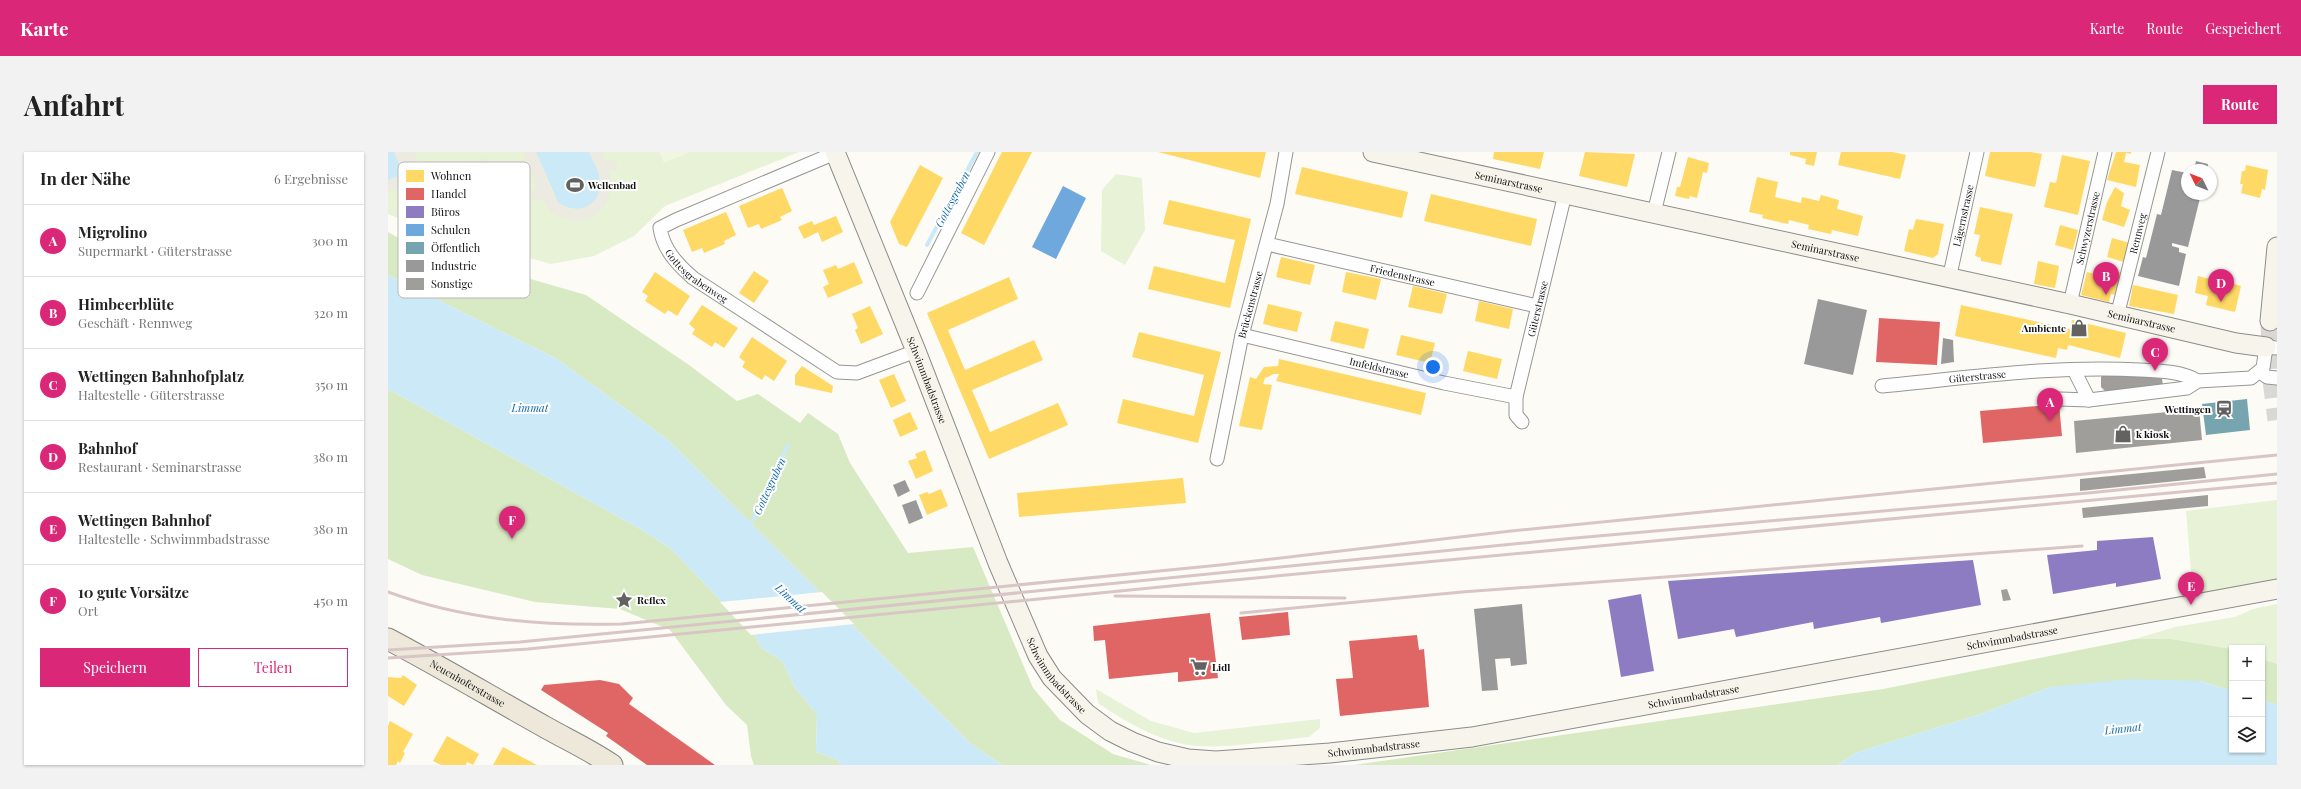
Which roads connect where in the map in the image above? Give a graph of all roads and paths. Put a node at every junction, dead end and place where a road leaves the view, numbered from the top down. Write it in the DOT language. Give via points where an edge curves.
graph roads {
  1 [pos="835,152"];
  2 [pos="988,152"];
  3 [pos="1286,152"];
  4 [pos="1373,152"];
  5 [pos="1670,152"];
  6 [pos="1976,152"];
  7 [pos="2105,152"];
  8 [pos="2158,152"];
  9 [pos="1565,194"];
  10 [pos="1654,213"];
  11 [pos="1267,244"];
  12 [pos="2277,247"];
  13 [pos="1949,279"];
  14 [pos="917,293"];
  15 [pos="2070,304"];
  16 [pos="1538,306"];
  17 [pos="2117,316"];
  18 [pos="2270,321"];
  19 [pos="1242,335"];
  20 [pos="2271,347"];
  21 [pos="916,351"];
  22 [pos="2074,370"];
  23 [pos="2260,372"];
  24 [pos="2277,378"];
  25 [pos="2198,381"];
  26 [pos="1882,386"];
  27 [pos="1516,397"];
  28 [pos="2060,399"];
  29 [pos="2089,400"];
  30 [pos="1522,422"];
  31 [pos="1217,459"];
  32 [pos="2277,589"];
  33 [pos="388,639"];
  34 [pos="547,728"];
  35 [pos="590,765"];
  36 [pos="612,765"];
  1 -- 21 [label="main road, Schwimmbadstrasse"];
  1 -- 21 [label="street, Gottesgrabenweg" via="676,220 660,228 661,237 676,264 693,278 837,372 857,373"];
  2 -- 14 [label="street"];
  3 -- 11 [label="street, Brückenstrasse"];
  4 -- 9 [label="main road, Seminarstrasse"];
  5 -- 10 [label="street"];
  6 -- 13 [label="street, Lägernstrasse"];
  7 -- 15 [label="street, Schwyzerstrasse"];
  8 -- 17 [label="street, Rennweg"];
  9 -- 10 [label="main road, Seminarstrasse"];
  9 -- 16 [label="street, Güterstrasse"];
  10 -- 13 [label="main road, Seminarstrasse"];
  11 -- 16 [label="street, Friedenstrasse"];
  11 -- 19 [label="street, Brückenstrasse"];
  12 -- 18 [label="main road"];
  13 -- 15 [label="main road, Seminarstrasse"];
  15 -- 17 [label="main road, Seminarstrasse"];
  16 -- 27 [label="street, Güterstrasse"];
  17 -- 20 [label="main road, Seminarstrasse" via="2236,343"];
  19 -- 27 [label="street, Imfeldstrasse" via="1444,383"];
  19 -- 31 [label="street, Brückenstrasse"];
  20 -- 23 [label="street"];
  21 -- 32 [label="main road, Schwimmbadstrasse" via="1010,592 1038,656 1049,673 1069,697 1110,731 1158,752 1188,759 1216,761 1278,757 1472,737"];
  22 -- 25 [label="street, Güterstrasse" via="2108,368 2186,374"];
  22 -- 26 [label="street, Güterstrasse"];
  22 -- 29 [label="street"];
  23 -- 24 [label="street" via="2267,377"];
  23 -- 25 [label="street, Güterstrasse" via="2244,379"];
  25 -- 29 [label="street, Güterstrasse" via="2187,388"];
  27 -- 30 [label="street, Güterstrasse" via="1516,415"];
  28 -- 29 [label="street, Güterstrasse"];
  33 -- 34 [label="main road, Neuenhoferstrasse" via="453,673"];
  34 -- 35 [label="main road, Neuenhoferstrasse"];
  34 -- 36 [label="main road, Neuenhoferstrasse" via="583,746"];
}
